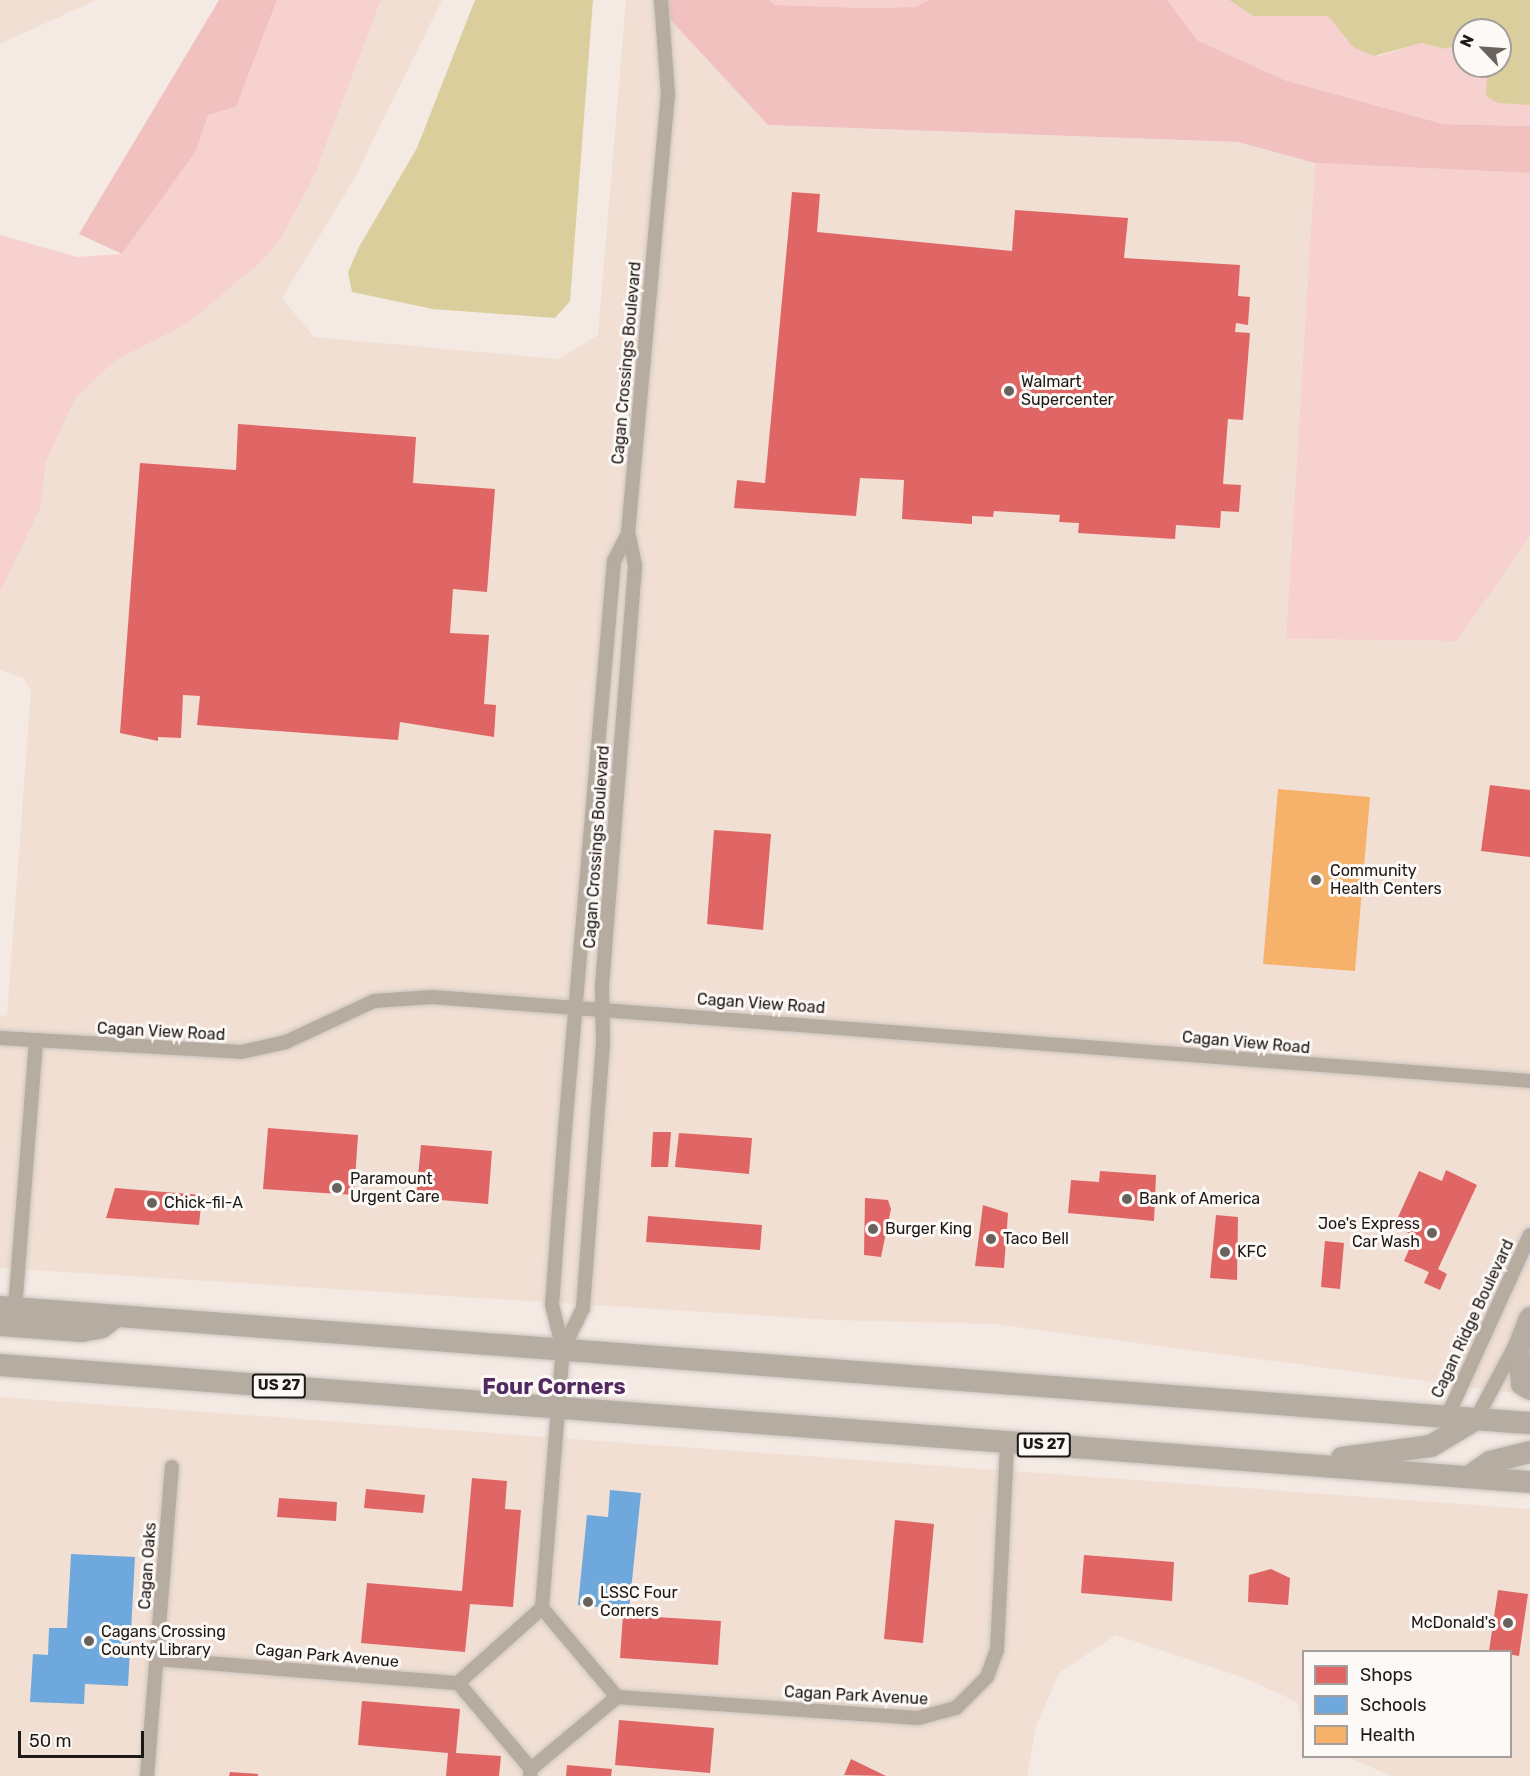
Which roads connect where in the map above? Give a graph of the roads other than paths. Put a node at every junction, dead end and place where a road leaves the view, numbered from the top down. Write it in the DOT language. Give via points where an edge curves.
graph roads {
  1 [pos="661,0"];
  2 [pos="628,533"];
  3 [pos="578,1008"];
  4 [pos="603,1009"];
  5 [pos="0,1038"];
  6 [pos="36,1041"];
  7 [pos="1530,1081"];
  8 [pos="1530,1235"];
  9 [pos="8,1307"];
  10 [pos="116,1316"];
  11 [pos="1530,1316"];
  12 [pos="0,1325"];
  13 [pos="563,1349"];
  14 [pos="0,1365"];
  15 [pos="1530,1389"];
  16 [pos="558,1408"];
  17 [pos="1447,1417"];
  18 [pos="1476,1419"];
  19 [pos="1530,1423"];
  20 [pos="1007,1442"];
  21 [pos="1530,1452"];
  22 [pos="1297,1464"];
  23 [pos="172,1467"];
  24 [pos="1468,1477"];
  25 [pos="1530,1482"];
  26 [pos="542,1608"];
  27 [pos="157,1659"];
  28 [pos="459,1683"];
  29 [pos="617,1696"];
  30 [pos="531,1772"];
  31 [pos="147,1776"];
  1 -- 2 [label="street, Cagan Crossings Boulevard" via="668,95"];
  2 -- 3 [label="street" via="614,561"];
  2 -- 4 [label="street, Cagan Crossings Boulevard" via="635,565"];
  3 -- 4 [label="street, Cagan View Road"];
  3 -- 6 [label="street, Cagan View Road" via="388,998 344,1011 286,1042 233,1053"];
  3 -- 13 [label="street" via="552,1303"];
  4 -- 7 [label="street, Cagan View Road"];
  4 -- 13 [label="street, Cagan Crossings Boulevard" via="583,1308"];
  5 -- 6 [label="street, Cagan View Road"];
  6 -- 9 [label="street"];
  8 -- 17 [label="street, Cagan Ridge Boulevard"];
  9 -- 10 [label="highway"];
  10 -- 12 [label="highway" via="102,1326 82,1331"];
  10 -- 13 [label="highway"];
  11 -- 15 [label="highway" via="1518,1349 1522,1384"];
  11 -- 18 [label="street"];
  13 -- 16 [label="street"];
  13 -- 17 [label="highway"];
  14 -- 16 [label="highway, US 27"];
  16 -- 20 [label="highway, US 27"];
  16 -- 26 [label="street"];
  17 -- 18 [label="highway"];
  18 -- 19 [label="highway"];
  18 -- 22 [label="highway" via="1431,1446"];
  20 -- 22 [label="highway, US 27"];
  20 -- 29 [label="street, Cagan Park Avenue" via="997,1650 987,1677 956,1708 918,1718"];
  21 -- 24 [label="highway" via="1490,1462"];
  22 -- 24 [label="highway, US 27"];
  23 -- 27 [label="street, Cagan Oaks"];
  24 -- 25 [label="highway, US 27"];
  26 -- 28 [label="street"];
  26 -- 29 [label="street"];
  27 -- 28 [label="street, Cagan Park Avenue"];
  27 -- 31 [label="street, Cagan Oaks"];
  28 -- 30 [label="street"];
  29 -- 30 [label="street"];
}
